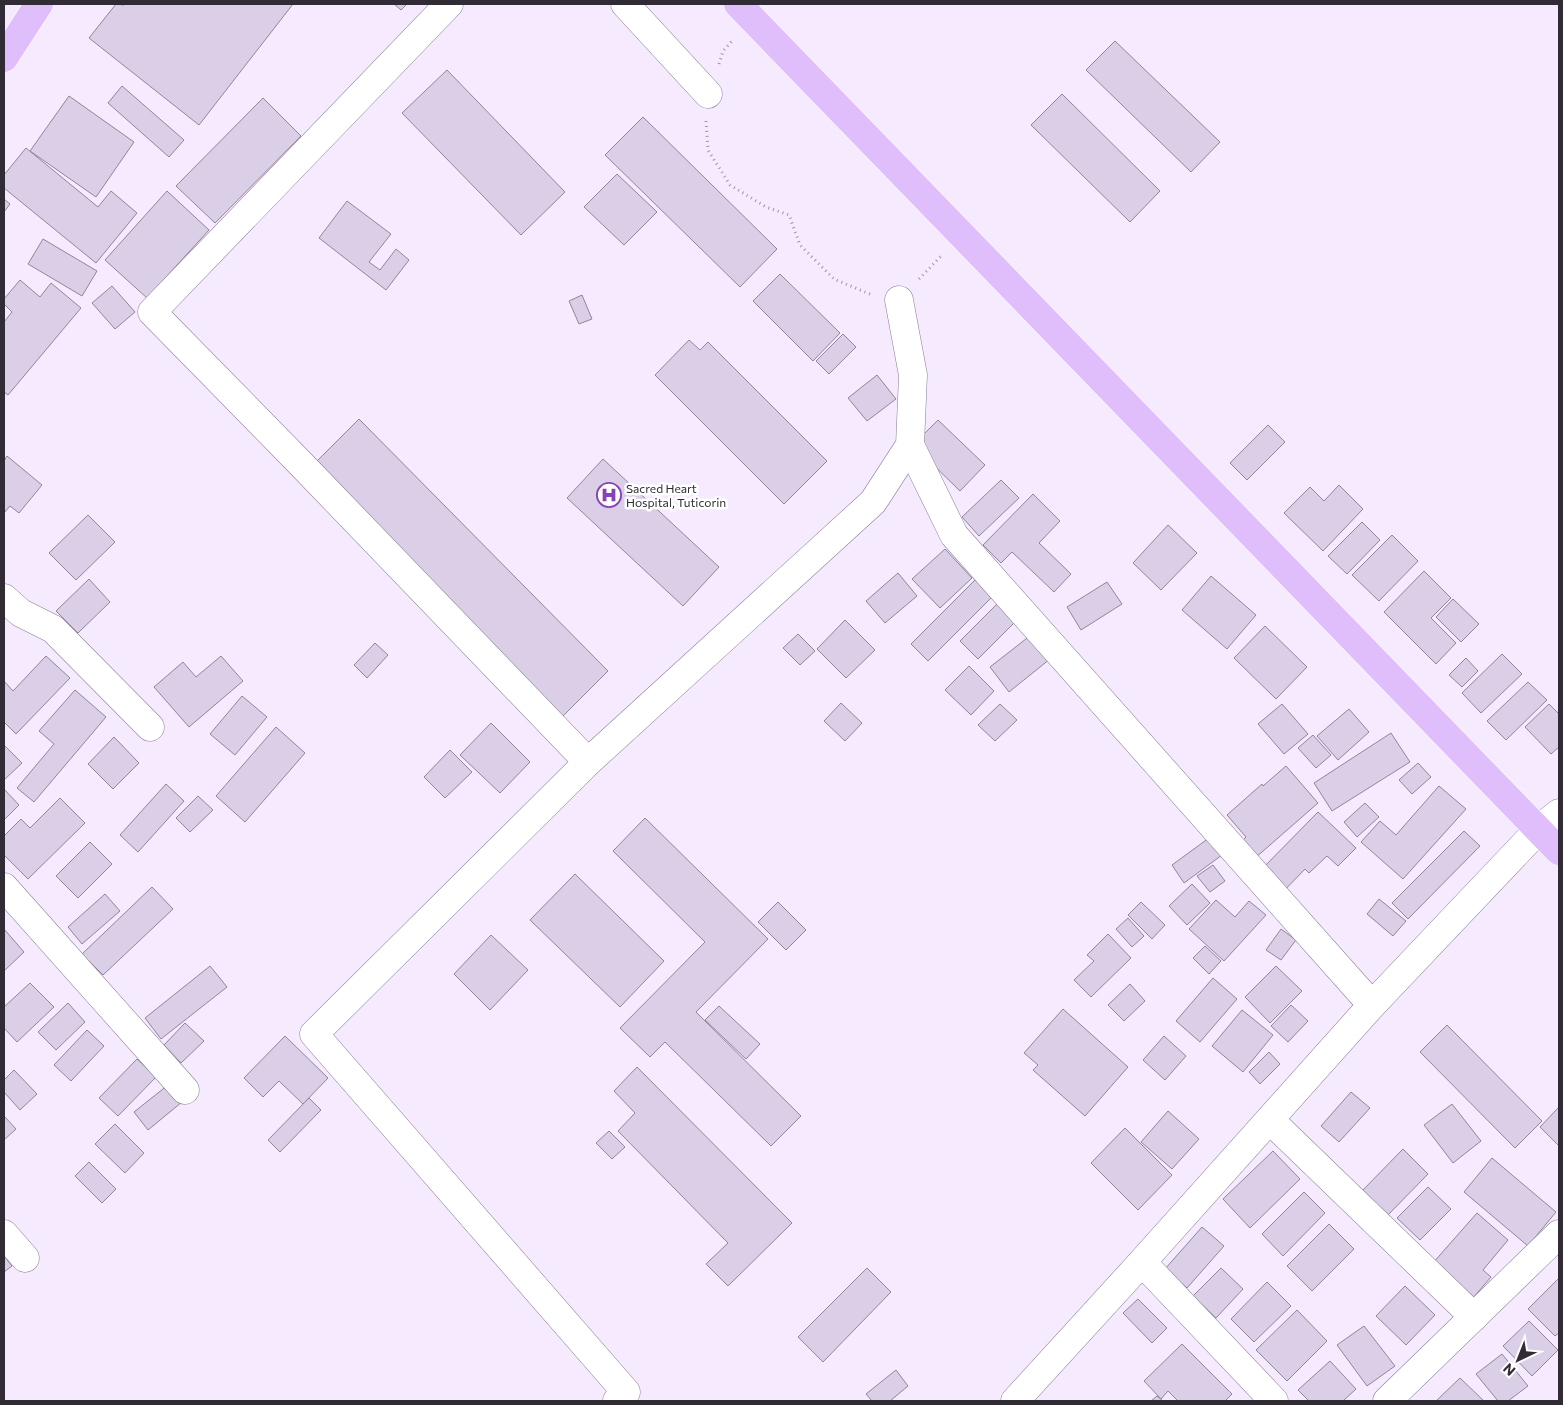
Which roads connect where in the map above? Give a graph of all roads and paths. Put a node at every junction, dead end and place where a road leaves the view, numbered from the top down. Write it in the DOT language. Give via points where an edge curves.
graph roads {
  1 [pos="39,4"];
  2 [pos="448,4"];
  3 [pos="625,4"];
  4 [pos="745,11"];
  5 [pos="4,58"];
  6 [pos="708,94"];
  7 [pos="961,234"];
  8 [pos="899,300"];
  9 [pos="910,445"];
  10 [pos="4,598"];
  11 [pos="150,727"];
  12 [pos="588,762"];
  13 [pos="1549,821"];
  14 [pos="1559,851"];
  15 [pos="4,887"];
  16 [pos="1372,1005"];
  17 [pos="185,1090"];
  18 [pos="1270,1120"];
  19 [pos="4,1234"];
  20 [pos="1559,1234"];
  21 [pos="25,1258"];
  22 [pos="1142,1262"];
  23 [pos="1474,1317"];
  24 [pos="617,1401"];
  25 [pos="1014,1401"];
  26 [pos="1274,1401"];
  27 [pos="1387,1401"];
  1 -- 5 [label="main road"];
  2 -- 12 [label="street" via="152,312"];
  3 -- 6 [label="street"];
  4 -- 6 [label="path" via="723,51"];
  4 -- 7 [label="main road"];
  6 -- 8 [label="path" via="708,150 730,186 766,207 789,215 800,245 834,279 868,295"];
  7 -- 8 [label="path"];
  7 -- 13 [label="main road"];
  8 -- 9 [label="street" via="913,375"];
  9 -- 12 [label="street" via="873,502"];
  9 -- 16 [label="street" via="954,535"];
  10 -- 11 [label="street" via="21,613 53,629"];
  12 -- 24 [label="street" via="314,1034 626,1392"];
  13 -- 14 [label="main road"];
  13 -- 16 [label="street"];
  15 -- 17 [label="street"];
  16 -- 18 [label="street"];
  18 -- 22 [label="street"];
  18 -- 23 [label="street"];
  19 -- 21 [label="street"];
  20 -- 23 [label="street"];
  22 -- 25 [label="street"];
  22 -- 26 [label="street"];
  23 -- 27 [label="street"];
}
